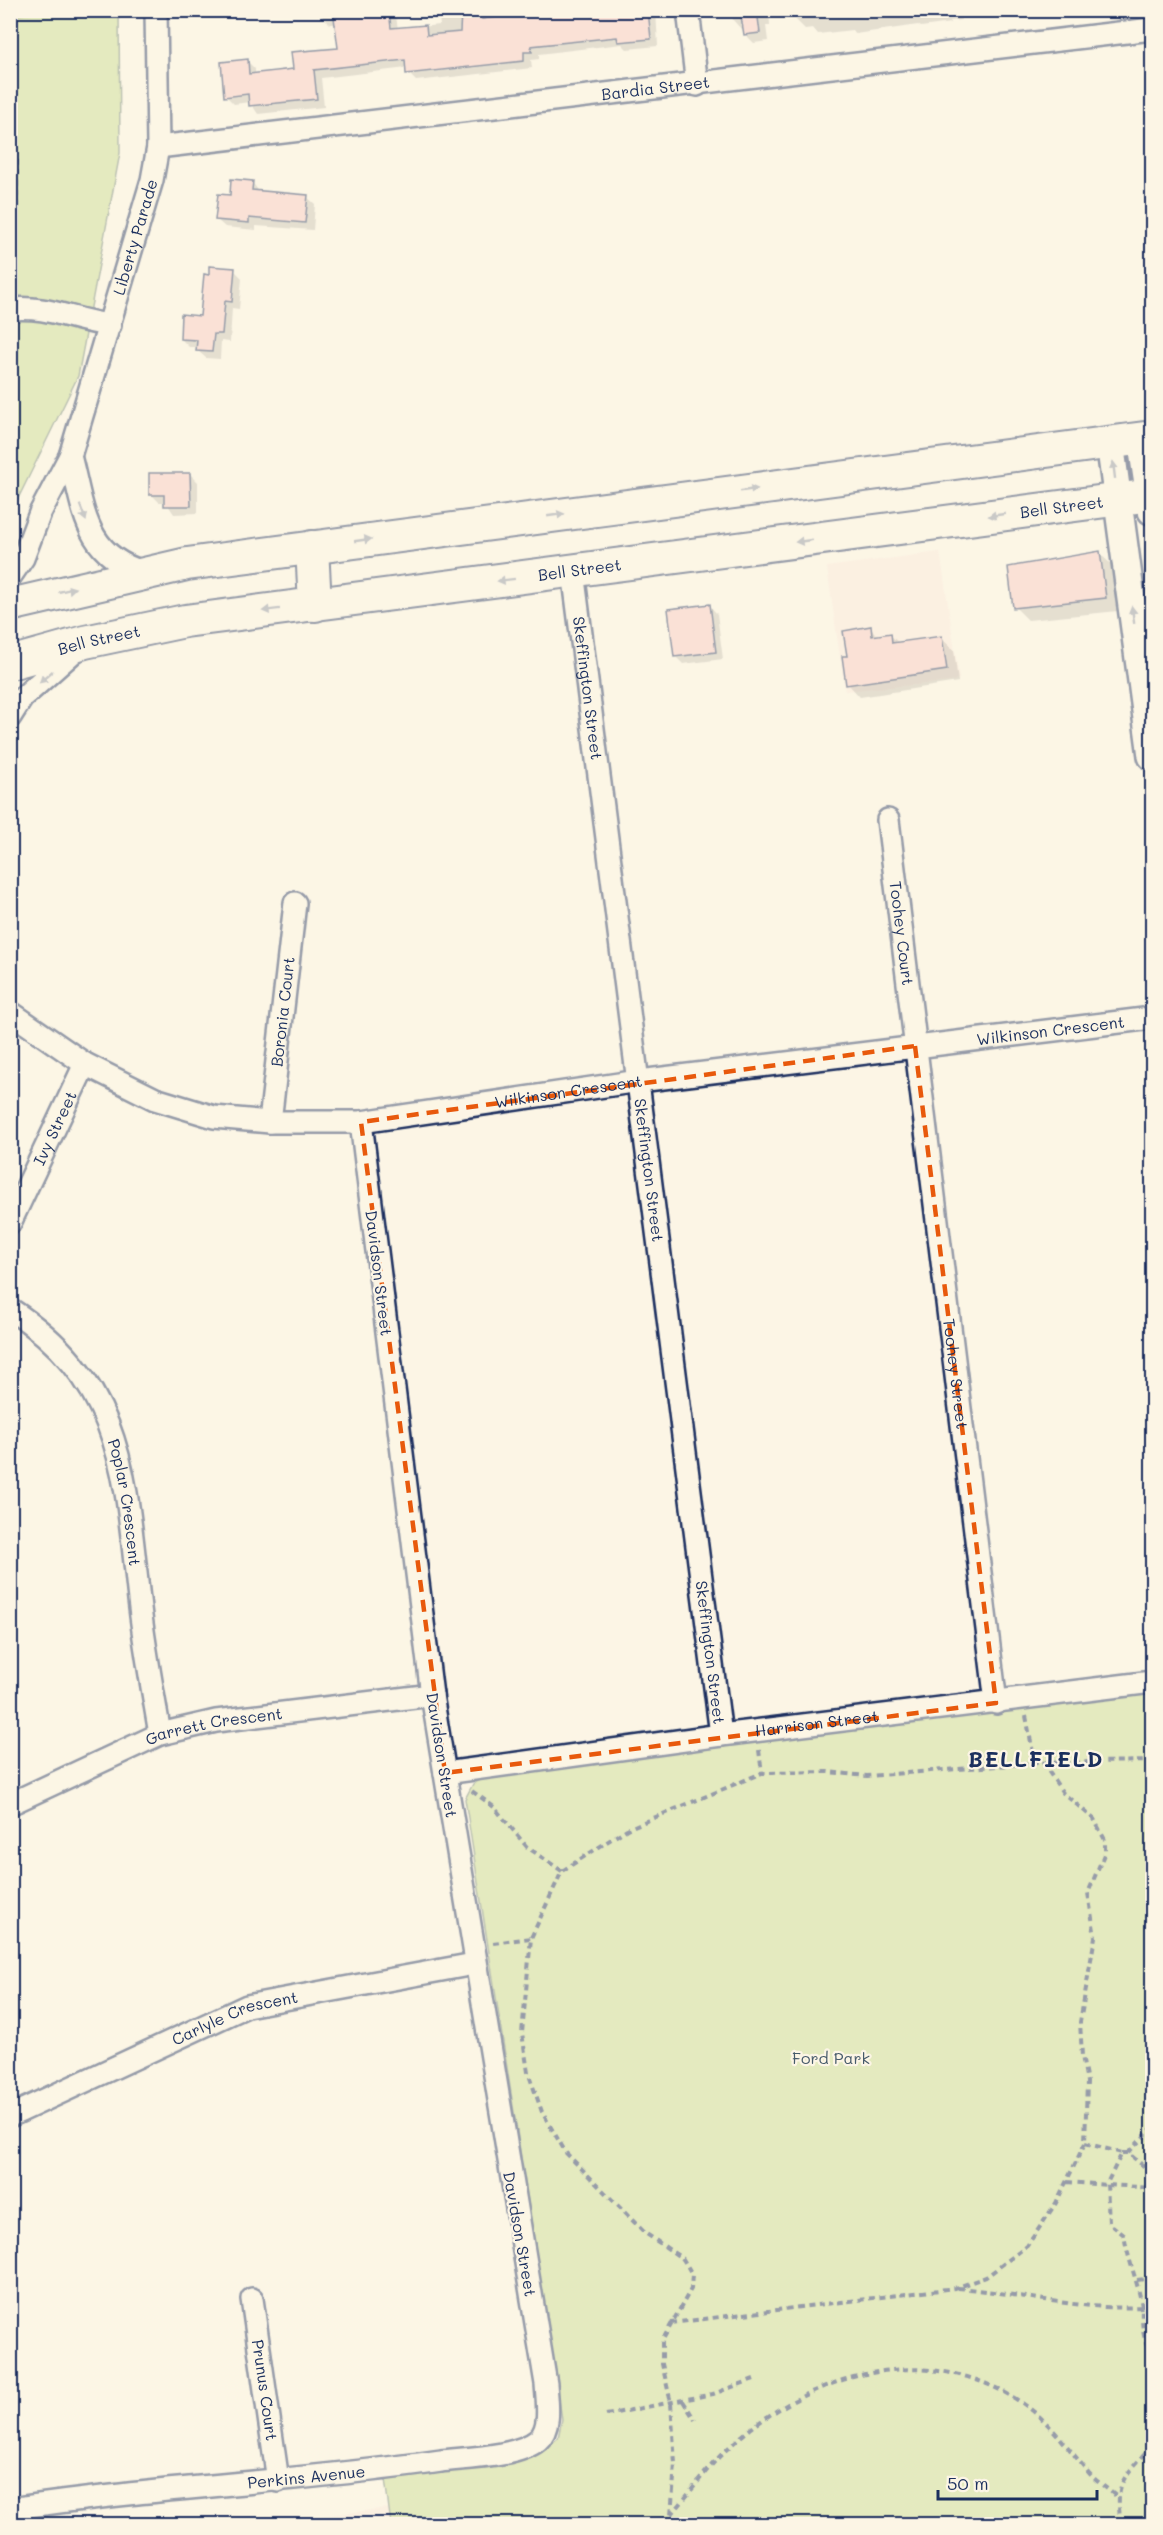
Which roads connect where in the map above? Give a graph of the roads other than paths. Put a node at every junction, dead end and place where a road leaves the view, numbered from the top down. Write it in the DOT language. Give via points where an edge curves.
graph roads {
  1 [pos="156,10"];
  2 [pos="687,10"];
  3 [pos="1152,29"];
  4 [pos="697,85"];
  5 [pos="158,147"];
  6 [pos="13,308"];
  7 [pos="110,325"];
  8 [pos="1147,438"];
  9 [pos="1110,442"];
  10 [pos="70,456"];
  11 [pos="1117,499"];
  12 [pos="1152,500"];
  13 [pos="312,547"];
  14 [pos="573,571"];
  15 [pos="143,572"];
  16 [pos="10,577"];
  17 [pos="10,605"];
  18 [pos="315,605"];
  19 [pos="86,642"];
  20 [pos="10,663"];
  21 [pos="10,717"];
  22 [pos="1152,756"];
  23 [pos="888,820"];
  24 [pos="295,903"];
  25 [pos="10,1012"];
  26 [pos="1152,1018"];
  27 [pos="915,1046"];
  28 [pos="85,1064"];
  29 [pos="639,1081"];
  30 [pos="270,1122"];
  31 [pos="361,1122"];
  32 [pos="10,1223"];
  33 [pos="10,1310"];
  34 [pos="1152,1682"];
  35 [pos="432,1695"];
  36 [pos="996,1703"];
  37 [pos="160,1734"];
  38 [pos="721,1735"];
  39 [pos="454,1772"];
  40 [pos="10,1804"];
  41 [pos="474,1964"];
  42 [pos="10,2116"];
  43 [pos="252,2299"];
  44 [pos="546,2384"];
  45 [pos="278,2481"];
  46 [pos="15,2510"];
  1 -- 5 [label="street, Liberty Parade"];
  2 -- 4 [label="street"];
  3 -- 4 [label="street, Bardia Street"];
  4 -- 5 [label="street, Bardia Street"];
  5 -- 7 [label="street, Liberty Parade"];
  6 -- 7 [label="street" via="47,308"];
  7 -- 10 [label="street, Liberty Parade"];
  8 -- 9 [label="highway"];
  8 -- 12 [label="main road"];
  11 -- 9 [label="main road, one-way"];
  13 -- 9 [label="highway, one-way"];
  10 -- 15 [label="street, Liberty Parade, one-way" via="83,514 102,548 126,567"];
  10 -- 16 [label="street, Liberty Parade" via="40,513 23,558"];
  11 -- 12 [label="highway, Bell Street"];
  11 -- 14 [label="highway, Bell Street, one-way"];
  22 -- 11 [label="main road, one-way"];
  13 -- 15 [label="highway"];
  13 -- 18 [label="highway"];
  14 -- 18 [label="highway, Bell Street, one-way"];
  14 -- 29 [label="street, Skeffington Street"];
  17 -- 15 [label="highway, one-way"];
  18 -- 19 [label="highway, Bell Street, one-way" via="185,621"];
  19 -- 20 [label="highway, Bell Street"];
  19 -- 21 [label="street, one-way" via="22,698"];
  23 -- 27 [label="street, Toohey Court"];
  24 -- 30 [label="street, Boronia Court"];
  25 -- 28 [label="street, Wilkinson Crescent"];
  26 -- 27 [label="street, Wilkinson Crescent"];
  27 -- 29 [label="street, Wilkinson Crescent"];
  27 -- 36 [label="street, Toohey Street"];
  28 -- 30 [label="street, Wilkinson Crescent" via="155,1099 214,1117"];
  28 -- 32 [label="street, Ivy Street"];
  29 -- 31 [label="street, Wilkinson Crescent"];
  29 -- 38 [label="street, Skeffington Street"];
  30 -- 31 [label="street, Wilkinson Crescent"];
  31 -- 35 [label="street, Davidson Street"];
  33 -- 37 [label="street, Poplar Crescent" via="42,1331 77,1368 102,1409 120,1455"];
  34 -- 36 [label="street, Harrison Street"];
  35 -- 37 [label="street, Garrett Crescent" via="216,1720"];
  35 -- 39 [label="street, Davidson Street"];
  36 -- 38 [label="street, Harrison Street"];
  37 -- 40 [label="street, Garrett Crescent"];
  38 -- 39 [label="street, Harrison Street"];
  39 -- 41 [label="street, Davidson Street"];
  41 -- 42 [label="street, Carlyle Crescent" via="247,2006"];
  41 -- 44 [label="street, Davidson Street"];
  43 -- 45 [label="street, Prunus Court"];
  44 -- 45 [label="street, Perkins Avenue" via="548,2409 544,2433 518,2450"];
  45 -- 46 [label="street, Perkins Avenue"];
}
